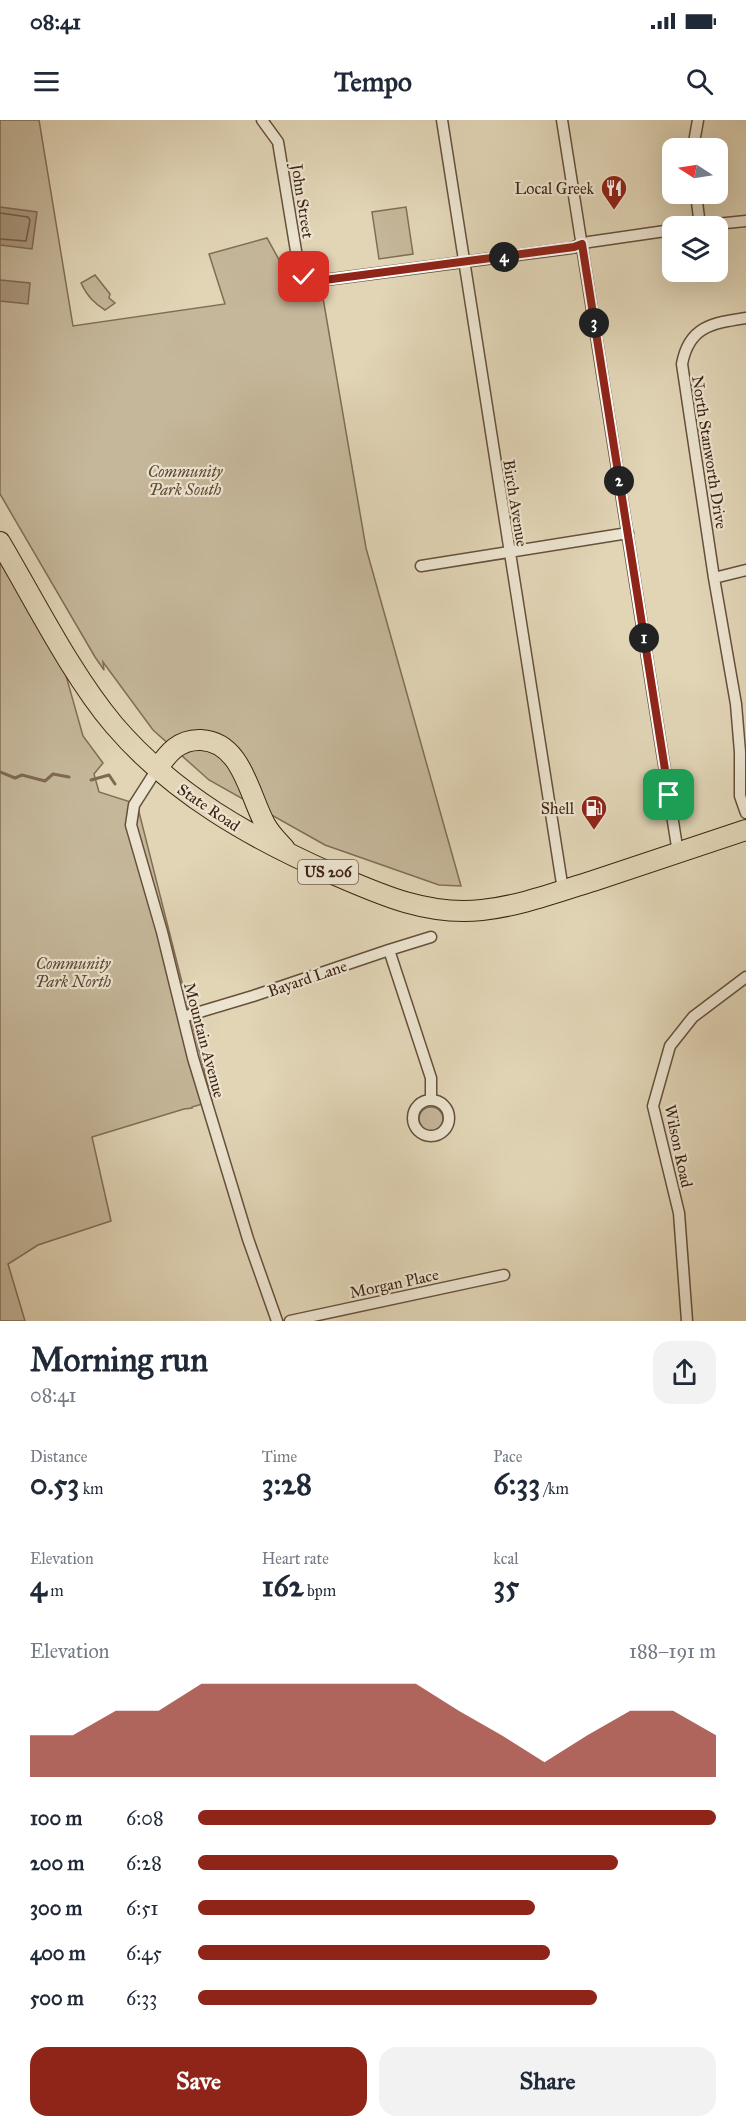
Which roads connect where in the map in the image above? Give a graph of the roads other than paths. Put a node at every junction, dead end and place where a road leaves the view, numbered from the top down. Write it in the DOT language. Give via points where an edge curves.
graph roads {
  1 [pos="262,120"];
  2 [pos="442,120"];
  3 [pos="562,120"];
  4 [pos="698,120"];
  5 [pos="695,138"];
  6 [pos="746,221"];
  7 [pos="728,223"];
  8 [pos="662,232"];
  9 [pos="582,244"];
  10 [pos="464,262"];
  11 [pos="746,318"];
  12 [pos="628,533"];
  13 [pos="0,543"];
  14 [pos="509,552"];
  15 [pos="422,566"];
  16 [pos="746,570"];
  17 [pos="714,578"];
  18 [pos="157,769"];
  19 [pos="746,813"];
  20 [pos="746,830"];
  21 [pos="678,853"];
  22 [pos="302,861"];
  23 [pos="563,890"];
  24 [pos="431,937"];
  25 [pos="389,950"];
  26 [pos="746,977"];
  27 [pos="183,1017"];
  28 [pos="431,1099"];
  29 [pos="504,1275"];
  30 [pos="277,1321"];
  31 [pos="290,1321"];
  32 [pos="687,1321"];
  1 -- 10 [label="street, John Street" via="278,142 299,269 304,277 327,280"];
  2 -- 10 [label="street, Birch Avenue"];
  3 -- 9 [label="street"];
  4 -- 5 [label="street"];
  6 -- 7 [label="street"];
  8 -- 9 [label="street, John Street"];
  9 -- 10 [label="street, John Street"];
  9 -- 12 [label="street"];
  10 -- 14 [label="street, Birch Avenue"];
  11 -- 17 [label="street, North Stanworth Drive" via="713,323 694,337 684,354 683,374"];
  12 -- 14 [label="street"];
  12 -- 21 [label="street"];
  13 -- 18 [label="highway, State Road / US 206" via="93,697"];
  14 -- 15 [label="street"];
  14 -- 23 [label="street, Birch Avenue"];
  16 -- 17 [label="street"];
  17 -- 19 [label="street, North Stanworth Drive" via="735,704 740,796"];
  18 -- 22 [label="highway, State Road / US 206" via="225,820"];
  18 -- 22 [label="highway" via="171,750 185,742 202,740 223,747 237,763 270,831"];
  18 -- 27 [label="street, Mountain Avenue" via="134,805 131,825"];
  20 -- 21 [label="highway, US 206"];
  21 -- 23 [label="highway, US 206"];
  22 -- 23 [label="highway, State Road / US 206" via="386,897 420,907 482,910"];
  24 -- 25 [label="street, Bayard Lane"];
  25 -- 27 [label="street, Bayard Lane"];
  25 -- 28 [label="street" via="431,1078"];
  26 -- 32 [label="street, Wilson Road" via="693,1017 670,1046 653,1106 679,1213"];
  27 -- 30 [label="street, Mountain Avenue" via="248,1239"];
  29 -- 31 [label="street, Morgan Place"];
}
